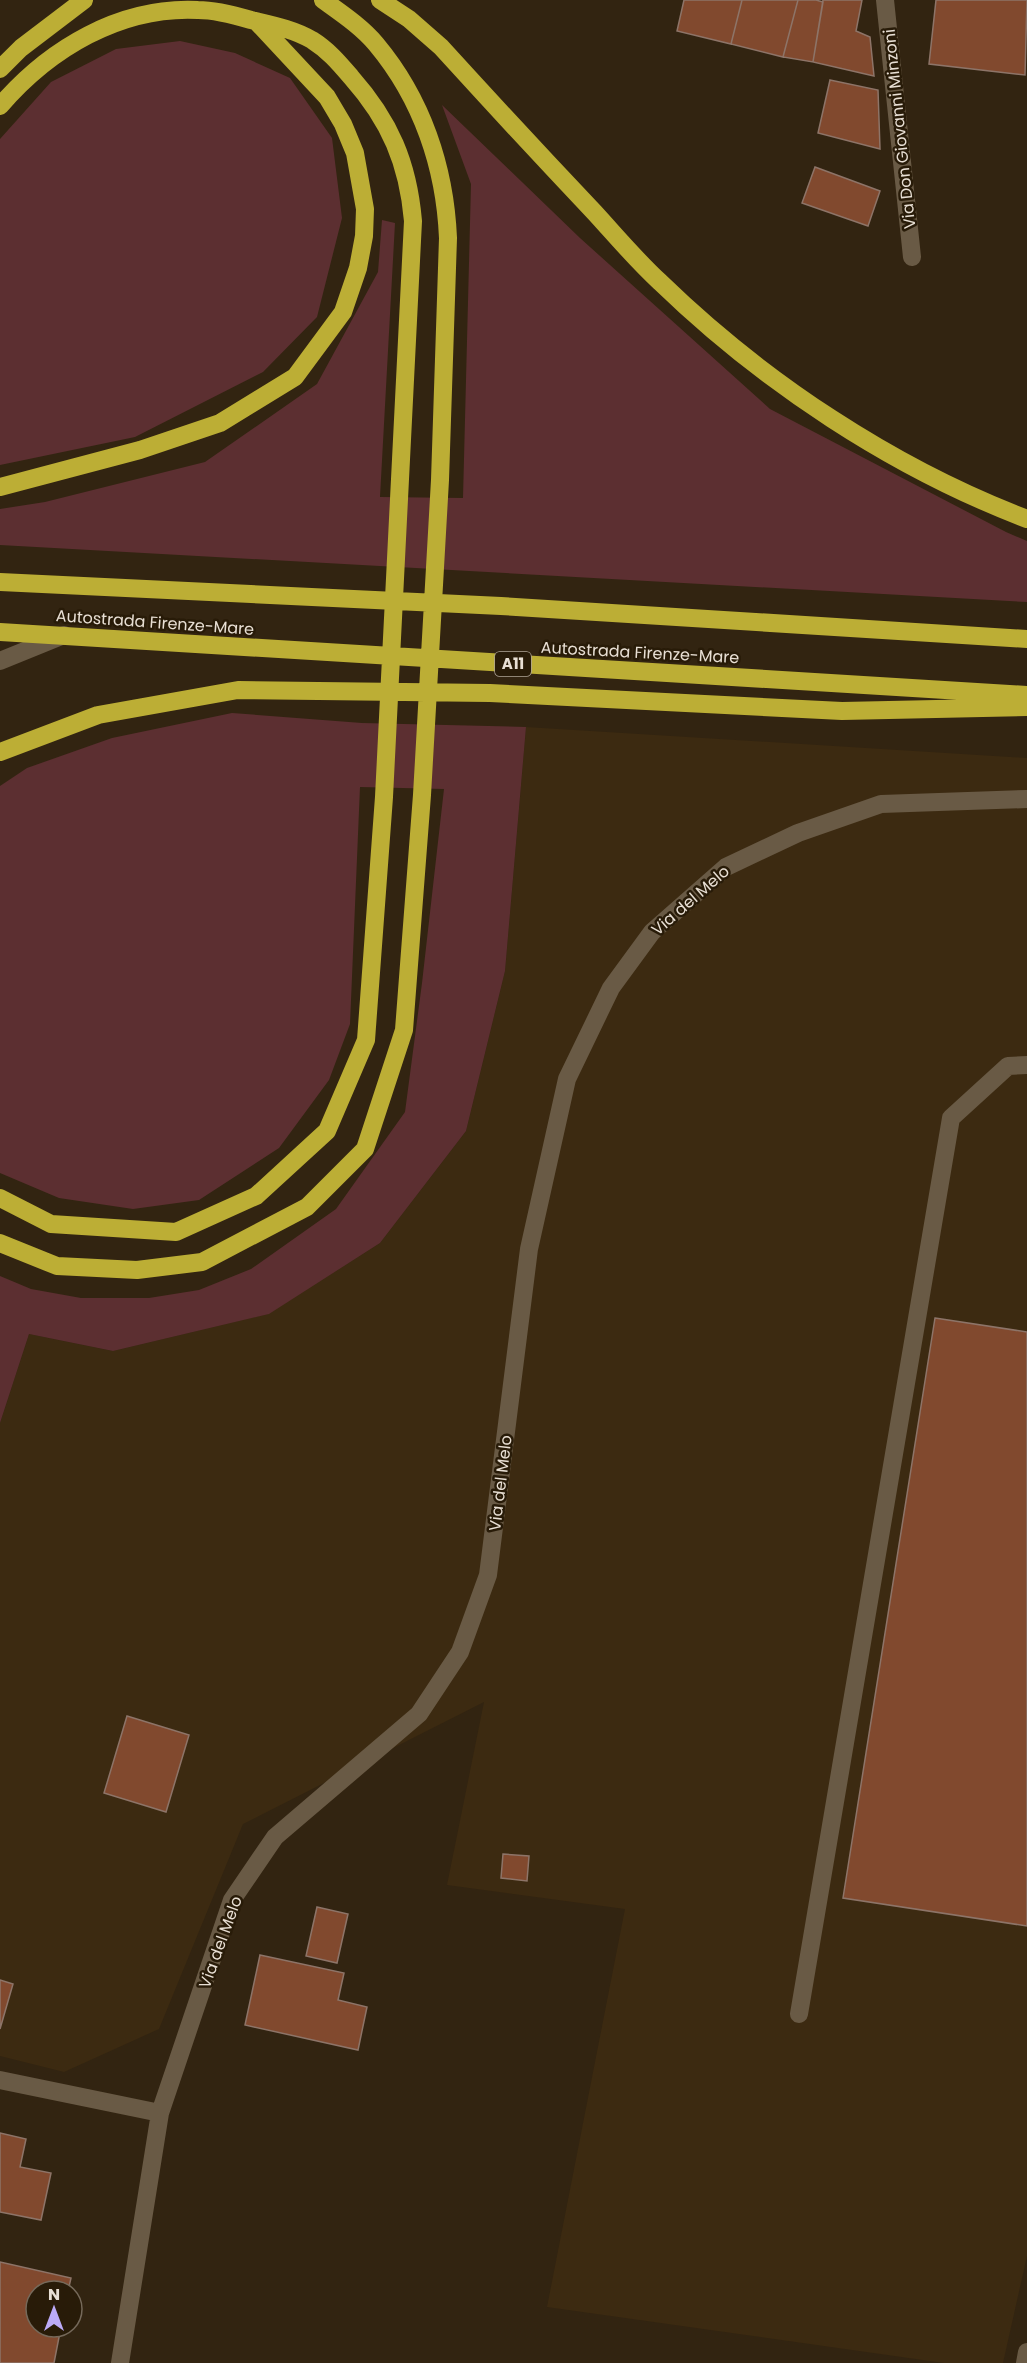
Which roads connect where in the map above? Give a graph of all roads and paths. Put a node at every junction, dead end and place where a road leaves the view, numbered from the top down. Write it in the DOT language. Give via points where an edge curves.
graph roads {
  1 [pos="84,0"];
  2 [pos="323,0"];
  3 [pos="381,0"];
  4 [pos="885,0"];
  5 [pos="256,21"];
  6 [pos="0,69"];
  7 [pos="0,106"];
  8 [pos="912,258"];
  9 [pos="0,487"];
  10 [pos="1027,519"];
  11 [pos="0,582"];
  12 [pos="0,632"];
  13 [pos="64,636"];
  14 [pos="1027,639"];
  15 [pos="0,661"];
  16 [pos="1027,695"];
  17 [pos="1027,707"];
  18 [pos="0,752"];
  19 [pos="1027,800"];
  20 [pos="1027,1065"];
  21 [pos="0,1198"];
  22 [pos="0,1244"];
  23 [pos="799,2014"];
  24 [pos="0,2080"];
  25 [pos="160,2113"];
  26 [pos="1027,2352"];
  27 [pos="120,2363"];
  28 [pos="1025,2363"];
  1 -- 6 [label="highway"];
  2 -- 22 [label="highway" via="375,42 400,76 433,144 448,238 440,480 404,1030 365,1149 307,1207 202,1262 137,1270 57,1266"];
  3 -- 10 [label="highway" via="441,47 660,283 765,370 823,413 888,452 939,480"];
  4 -- 8 [label="street, Via Don Giovanni Minzoni"];
  5 -- 7 [label="highway" via="198,10 166,10 136,16 82,37"];
  5 -- 9 [label="highway" via="327,97 355,153 364,208 364,236 343,312 295,377 220,423 140,450"];
  5 -- 21 [label="highway" via="291,30 328,51 375,107 398,149 411,198 401,482 366,1040 327,1131 256,1196 176,1232 51,1224"];
  11 -- 14 [label="highway, Autostrada Firenze-Mare" via="501,606"];
  12 -- 13 [label="highway, Autostrada Firenze-Mare / A11"];
  13 -- 15 [label="street"];
  13 -- 16 [label="highway, Autostrada Firenze-Mare / A11"];
  17 -- 18 [label="highway" via="842,711 490,693 238,690 98,715"];
  19 -- 25 [label="street, Via del Melo" via="881,804 798,833 726,867 652,932 611,988 567,1079 530,1249 488,1575 460,1652 418,1714 275,1837 232,1900"];
  20 -- 23 [label="street" via="1008,1066 951,1118"];
  24 -- 25 [label="street"];
  25 -- 27 [label="street, Via del Melo"];
  26 -- 28 [label="street"];
}
